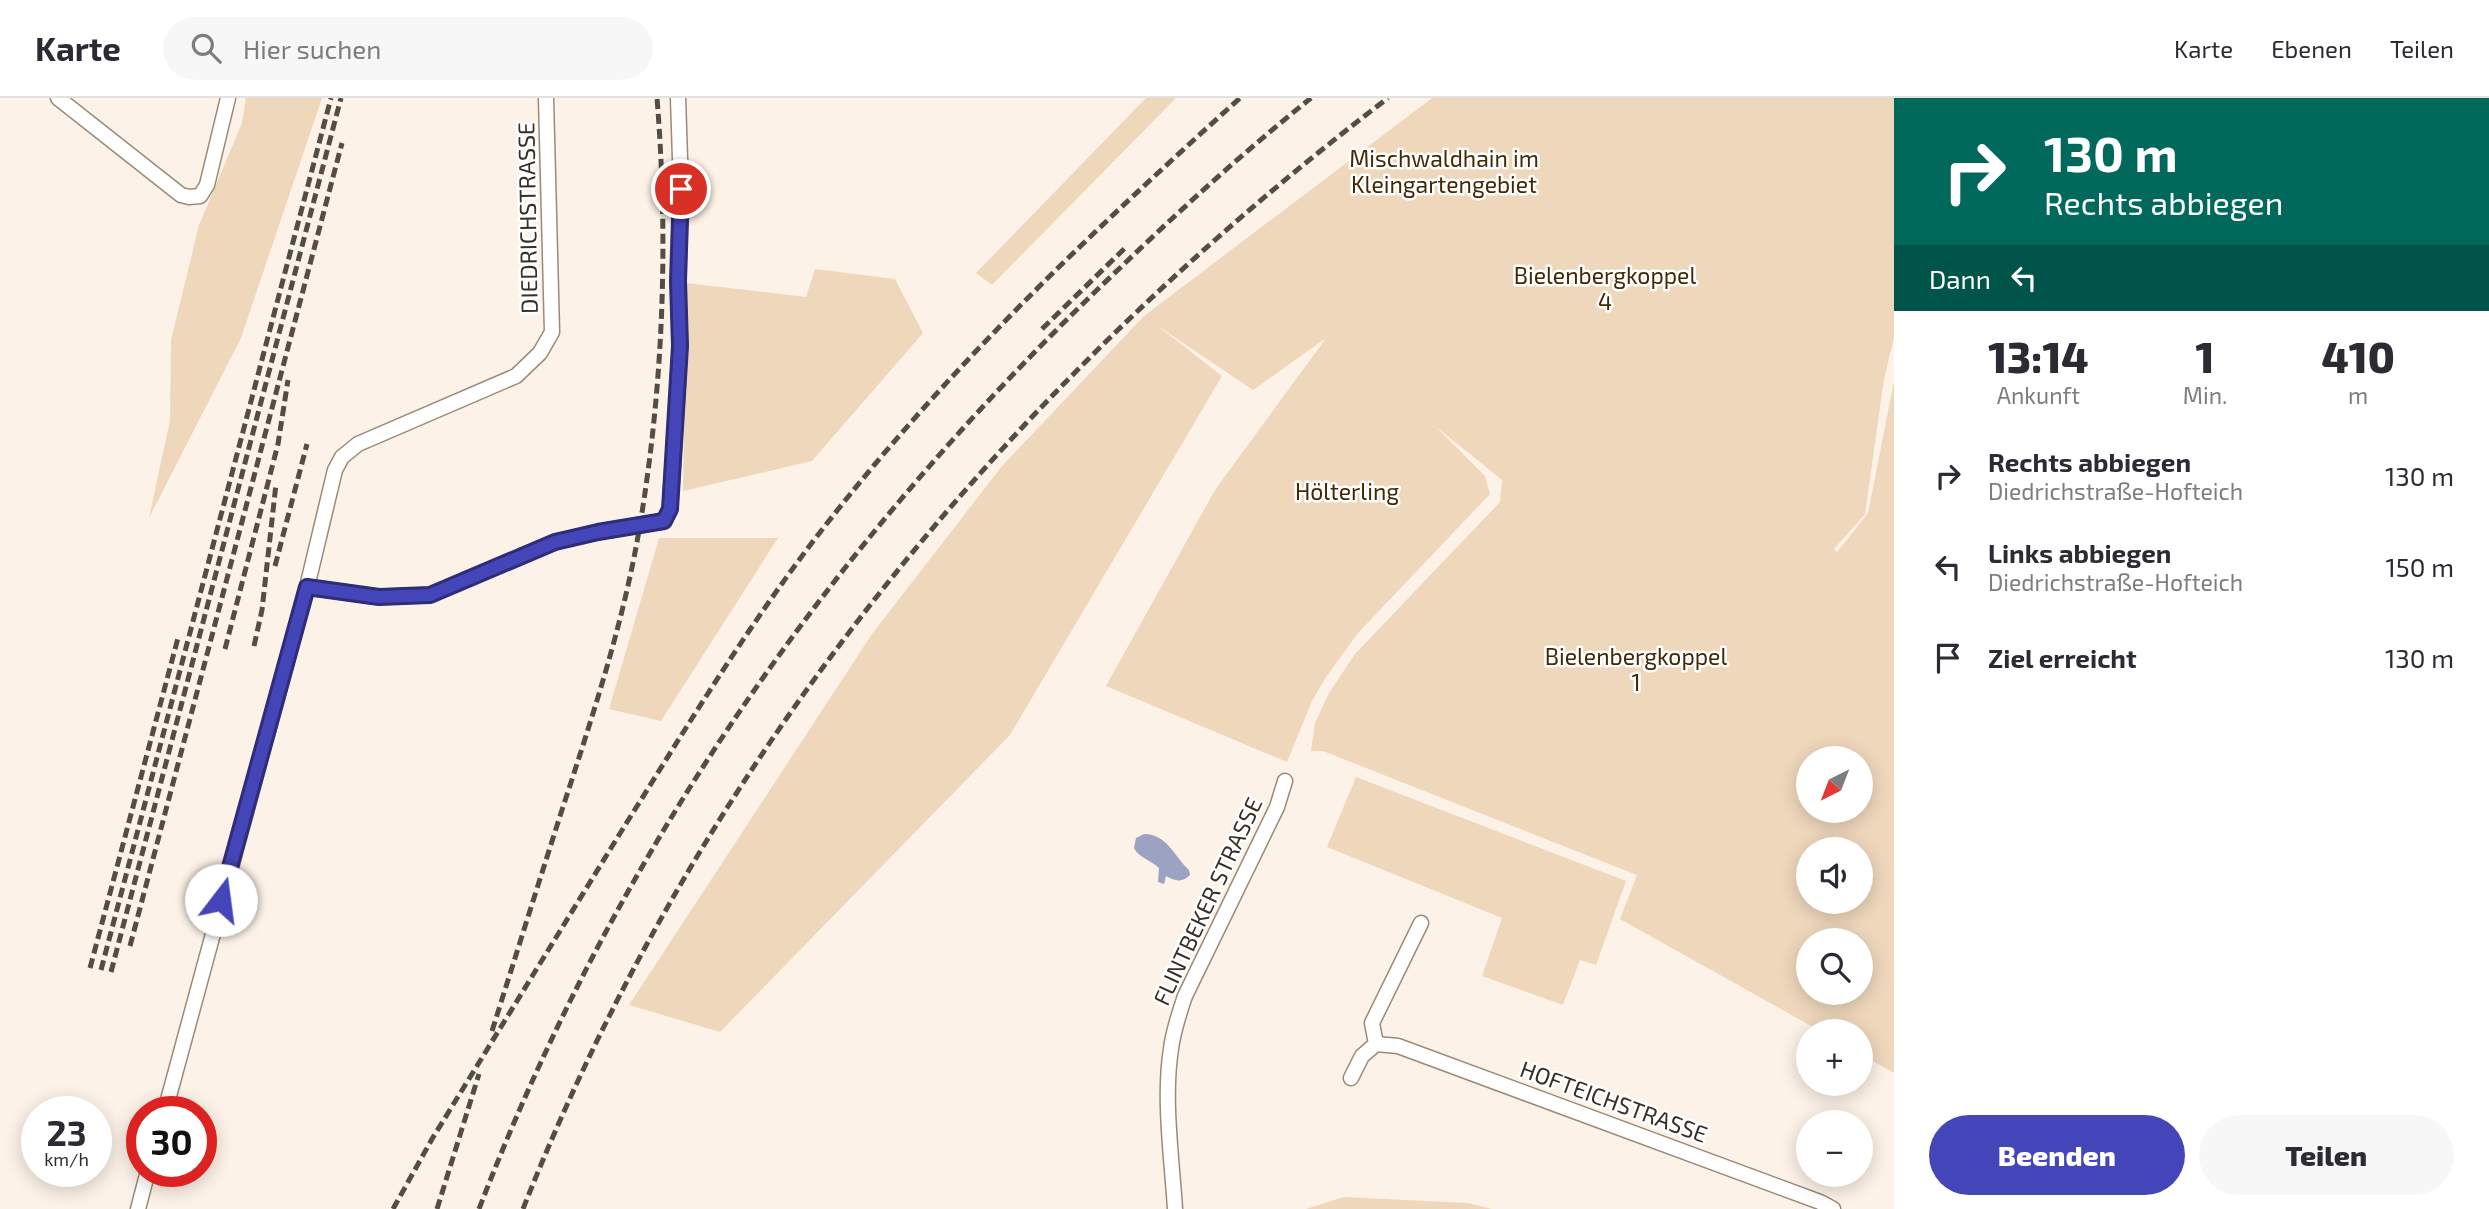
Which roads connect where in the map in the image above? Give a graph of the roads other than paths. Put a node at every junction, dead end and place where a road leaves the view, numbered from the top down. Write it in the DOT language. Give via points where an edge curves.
graph roads {
  1 [pos="58,98"];
  2 [pos="228,98"];
  3 [pos="546,98"];
  4 [pos="678,98"];
  5 [pos="307,587"];
  6 [pos="1285,781"];
  7 [pos="1421,923"];
  8 [pos="1376,1044"];
  9 [pos="1351,1079"];
  10 [pos="168,1096"];
  11 [pos="144,1187"];
  12 [pos="138,1209"];
  13 [pos="1175,1209"];
  14 [pos="1833,1209"];
  1 -- 2 [label="street" via="189,197 200,196 206,185"];
  3 -- 5 [label="street, DIEDRICHSTRASSE" via="552,332 540,353 516,376 358,444 342,457"];
  4 -- 5 [label="street" via="680,346 670,509 664,521 555,542 430,595 379,597"];
  5 -- 10 [label="street, DIEDRICHSTRASSE"];
  6 -- 13 [label="street, FLINTBEKER STRASSE" via="1176,1023 1168,1085"];
  7 -- 8 [label="street" via="1372,1023"];
  8 -- 9 [label="street" via="1362,1056"];
  8 -- 14 [label="street, HOFTEICHSTRASSE" via="1398,1046"];
  11 -- 12 [label="street"];
}
